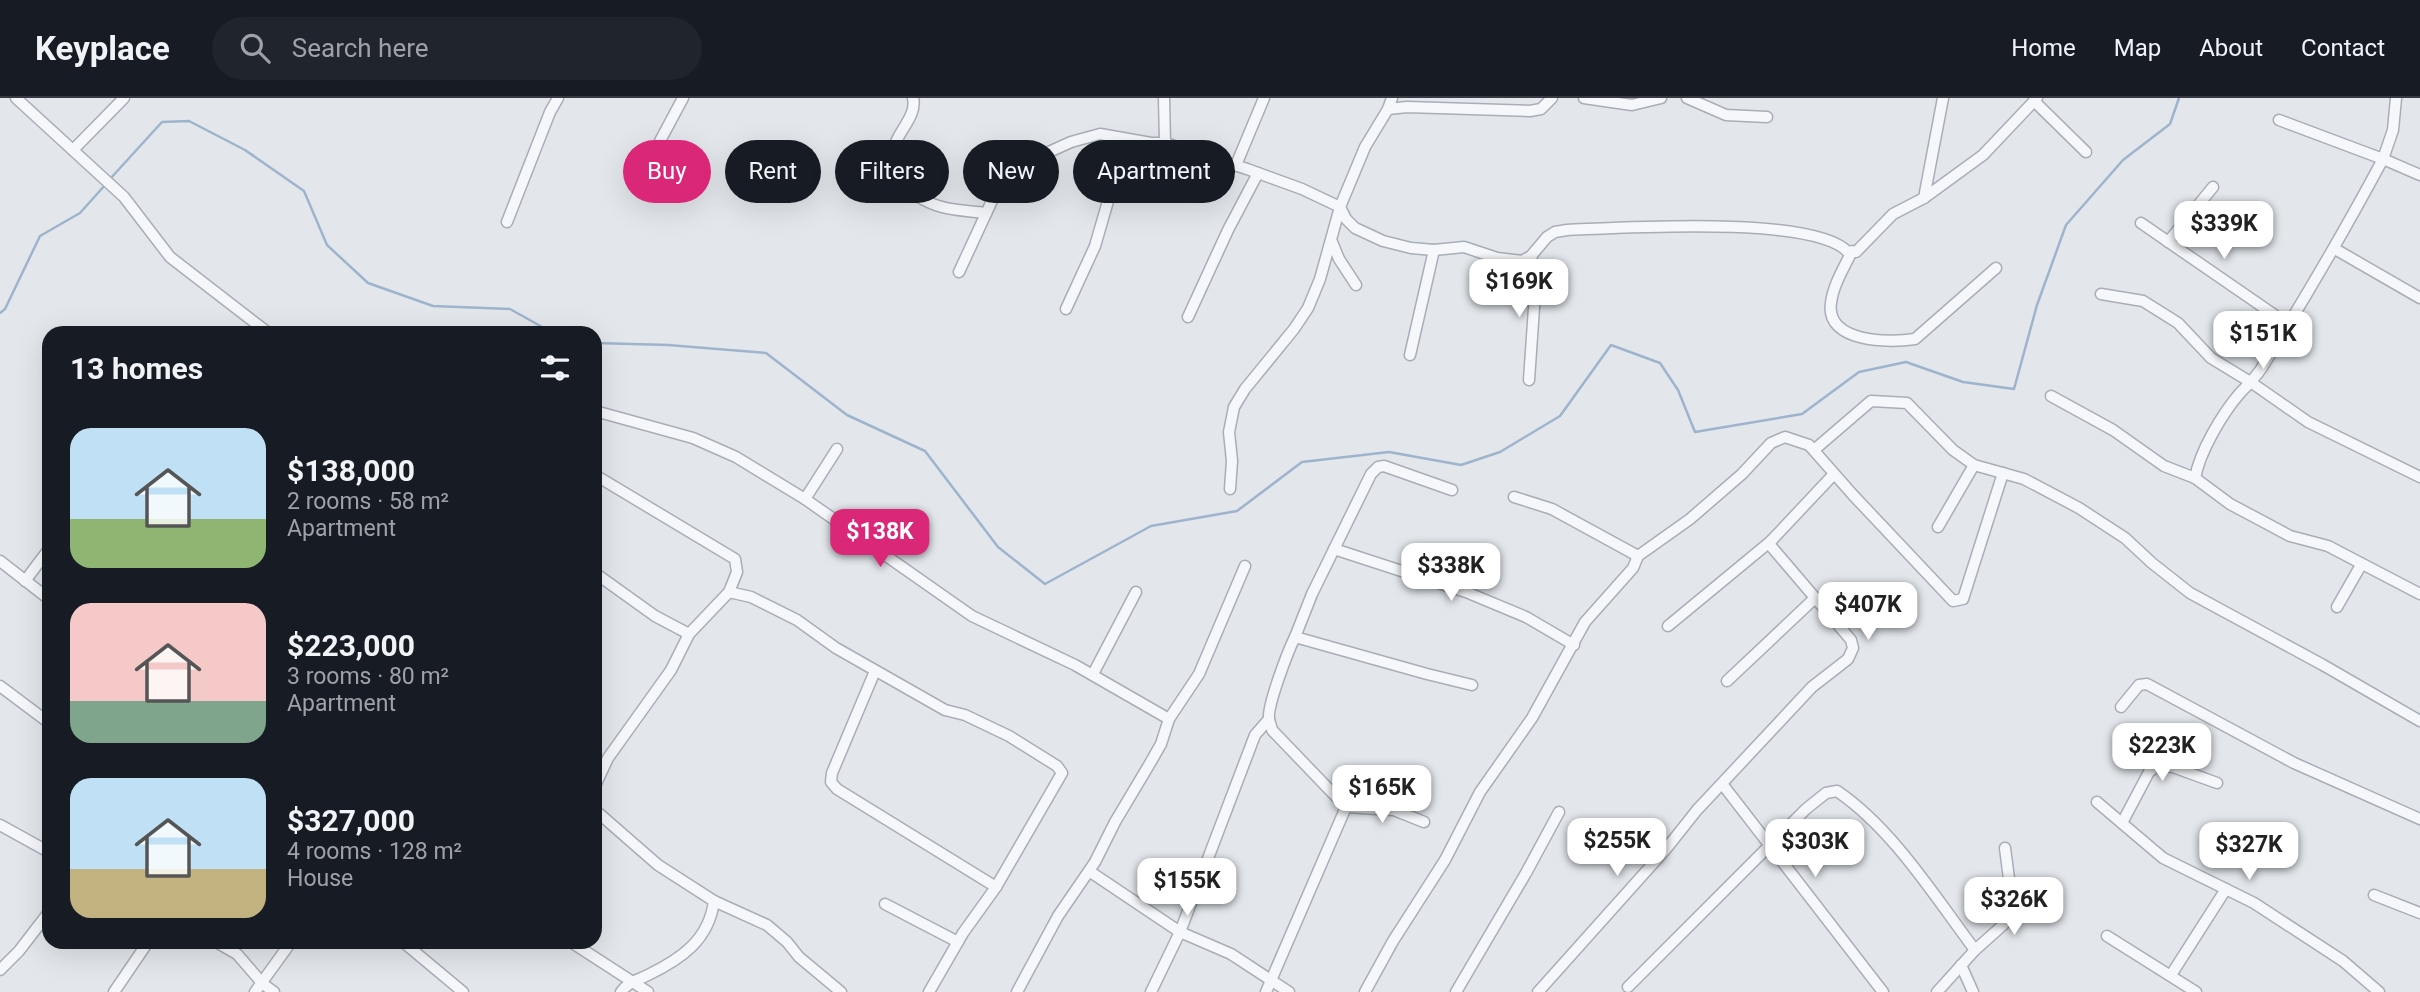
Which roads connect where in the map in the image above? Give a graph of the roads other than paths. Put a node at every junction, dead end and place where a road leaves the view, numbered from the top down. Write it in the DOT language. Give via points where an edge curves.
graph roads {
  1 [pos="17,98"];
  2 [pos="124,98"];
  3 [pos="558,98"];
  4 [pos="683,98"];
  5 [pos="913,98"];
  6 [pos="1164,98"];
  7 [pos="1264,98"];
  8 [pos="1552,98"];
  9 [pos="1584,98"];
  10 [pos="1661,98"];
  11 [pos="1687,98"];
  12 [pos="1943,98"];
  13 [pos="2396,98"];
  14 [pos="2036,100"];
  15 [pos="1390,104"];
  16 [pos="1767,117"];
  17 [pos="2279,120"];
  18 [pos="1126,139"];
  19 [pos="661,140"];
  20 [pos="1132,140"];
  21 [pos="1165,140"];
  22 [pos="73,150"];
  23 [pos="2086,152"];
  24 [pos="2383,159"];
  25 [pos="1236,165"];
  26 [pos="1258,173"];
  27 [pos="2420,175"];
  28 [pos="2213,187"];
  29 [pos="1924,198"];
  30 [pos="1340,207"];
  31 [pos="986,213"];
  32 [pos="507,222"];
  33 [pos="2141,223"];
  34 [pos="1332,242"];
  35 [pos="2168,242"];
  36 [pos="2335,249"];
  37 [pos="1434,250"];
  38 [pos="1852,251"];
  39 [pos="1531,256"];
  40 [pos="1996,268"];
  41 [pos="959,272"];
  42 [pos="1356,285"];
  43 [pos="2101,294"];
  44 [pos="2420,298"];
  45 [pos="1066,309"];
  46 [pos="1188,317"];
  47 [pos="2289,325"];
  48 [pos="259,326"];
  49 [pos="1410,355"];
  50 [pos="1529,380"];
  51 [pos="2252,383"];
  52 [pos="2051,396"];
  53 [pos="602,413"];
  54 [pos="837,449"];
  55 [pos="1814,450"];
  56 [pos="1974,465"];
  57 [pos="2003,473"];
  58 [pos="1834,474"];
  59 [pos="2420,477"];
  60 [pos="2195,478"];
  61 [pos="602,479"];
  62 [pos="1230,489"];
  63 [pos="1452,490"];
  64 [pos="1514,497"];
  65 [pos="805,499"];
  66 [pos="1938,527"];
  67 [pos="1771,541"];
  68 [pos="1334,549"];
  69 [pos="1638,556"];
  70 [pos="42,558"];
  71 [pos="0,561"];
  72 [pos="2361,565"];
  73 [pos="1245,566"];
  74 [pos="602,578"];
  75 [pos="25,581"];
  76 [pos="729,592"];
  77 [pos="1136,592"];
  78 [pos="42,594"];
  79 [pos="2420,594"];
  80 [pos="1815,598"];
  81 [pos="2337,607"];
  82 [pos="1668,626"];
  83 [pos="689,634"];
  84 [pos="1294,638"];
  85 [pos="1574,645"];
  86 [pos="876,671"];
  87 [pos="1093,674"];
  88 [pos="1727,681"];
  89 [pos="1472,685"];
  90 [pos="0,686"];
  91 [pos="2121,707"];
  92 [pos="42,717"];
  93 [pos="1169,719"];
  94 [pos="1269,719"];
  95 [pos="2420,721"];
  96 [pos="602,771"];
  97 [pos="2217,783"];
  98 [pos="1723,785"];
  99 [pos="2097,802"];
  100 [pos="1346,807"];
  101 [pos="1559,811"];
  102 [pos="602,815"];
  103 [pos="2420,819"];
  104 [pos="1424,822"];
  105 [pos="2122,824"];
  106 [pos="0,825"];
  107 [pos="1770,847"];
  108 [pos="42,848"];
  109 [pos="2006,848"];
  110 [pos="1089,871"];
  111 [pos="996,887"];
  112 [pos="2225,889"];
  113 [pos="2374,895"];
  114 [pos="714,901"];
  115 [pos="885,904"];
  116 [pos="2420,913"];
  117 [pos="42,921"];
  118 [pos="1180,932"];
  119 [pos="2107,936"];
  120 [pos="958,942"];
  121 [pos="142,949"];
  122 [pos="228,949"];
  123 [pos="286,949"];
  124 [pos="411,949"];
  125 [pos="582,949"];
  126 [pos="1975,950"];
  127 [pos="1962,965"];
  128 [pos="0,970"];
  129 [pos="2171,975"];
  130 [pos="634,981"];
  131 [pos="1269,987"];
  132 [pos="1629,987"];
  133 [pos="259,988"];
  134 [pos="114,992"];
  135 [pos="274,992"];
  136 [pos="463,992"];
  137 [pos="621,992"];
  138 [pos="648,992"];
  139 [pos="841,992"];
  140 [pos="929,992"];
  141 [pos="1017,992"];
  142 [pos="1151,992"];
  143 [pos="1289,992"];
  144 [pos="1364,992"];
  145 [pos="1456,992"];
  146 [pos="1538,992"];
  147 [pos="1883,992"];
  148 [pos="1937,992"];
  149 [pos="1973,992"];
  150 [pos="2196,992"];
  151 [pos="2379,992"];
  1 -- 22 [label="street"];
  2 -- 22 [label="street"];
  3 -- 32 [label="street"];
  4 -- 19 [label="street"];
  5 -- 31 [label="street" via="911,115 891,158 892,172 930,202"];
  6 -- 21 [label="street"];
  7 -- 25 [label="street"];
  8 -- 15 [label="street" via="1541,109 1530,111"];
  9 -- 10 [label="street" via="1632,105"];
  11 -- 16 [label="street" via="1726,115"];
  12 -- 29 [label="street"];
  13 -- 24 [label="street" via="2393,130"];
  14 -- 23 [label="street"];
  14 -- 29 [label="street" via="1983,155"];
  15 -- 30 [label="street" via="1365,147"];
  17 -- 24 [label="street"];
  18 -- 20 [label="street"];
  18 -- 31 [label="street" via="1090,135 1017,162"];
  18 -- 45 [label="street" via="1095,246"];
  22 -- 48 [label="street" via="124,197 170,257"];
  24 -- 27 [label="street"];
  24 -- 36 [label="street"];
  25 -- 26 [label="street"];
  26 -- 30 [label="street"];
  26 -- 46 [label="street"];
  28 -- 35 [label="street"];
  29 -- 38 [label="street" via="1893,214 1864,245"];
  30 -- 34 [label="street"];
  30 -- 37 [label="street" via="1355,228 1383,241"];
  31 -- 41 [label="street"];
  33 -- 35 [label="street"];
  34 -- 42 [label="street"];
  34 -- 62 [label="street" via="1308,308 1234,407 1229,432"];
  35 -- 47 [label="street"];
  36 -- 44 [label="street"];
  36 -- 47 [label="street"];
  37 -- 39 [label="street" via="1464,247 1522,261"];
  37 -- 49 [label="street"];
  38 -- 39 [label="street" via="1827,238 1762,228 1633,228 1555,232"];
  38 -- 40 [label="street" via="1830,306 1834,321 1857,338 1915,339"];
  39 -- 50 [label="street" via="1536,279"];
  43 -- 51 [label="street" via="2143,301 2178,323 2211,358"];
  47 -- 51 [label="street"];
  51 -- 59 [label="street" via="2308,422"];
  51 -- 60 [label="street" via="2239,394 2207,445"];
  52 -- 60 [label="street" via="2113,430 2164,466"];
  53 -- 65 [label="street" via="693,438 736,457"];
  54 -- 65 [label="street"];
  55 -- 56 [label="street" via="1871,401 1896,401 1907,403 1952,450"];
  55 -- 58 [label="street"];
  55 -- 69 [label="street" via="1793,438 1778,439 1690,519"];
  56 -- 57 [label="street"];
  56 -- 66 [label="street"];
  57 -- 58 [label="street" via="1959,601 1953,601"];
  57 -- 95 [label="street" via="2078,508 2125,538 2190,593"];
  58 -- 67 [label="street"];
  60 -- 72 [label="street" via="2262,522 2290,536 2328,546"];
  61 -- 76 [label="street" via="736,559 737,572"];
  63 -- 68 [label="street" via="1378,467"];
  64 -- 69 [label="street" via="1552,509"];
  65 -- 87 [label="street" via="972,615"];
  67 -- 80 [label="street" via="1772,550"];
  67 -- 82 [label="street"];
  68 -- 84 [label="street"];
  68 -- 85 [label="street" via="1466,592 1526,617"];
  69 -- 85 [label="street" via="1633,568 1585,622"];
  70 -- 75 [label="street"];
  71 -- 75 [label="street"];
  72 -- 79 [label="street"];
  72 -- 81 [label="street"];
  73 -- 93 [label="street" via="1199,674"];
  74 -- 83 [label="street"];
  75 -- 78 [label="street"];
  76 -- 83 [label="street"];
  76 -- 86 [label="street" via="751,597 797,620"];
  77 -- 87 [label="street"];
  80 -- 88 [label="street"];
  80 -- 98 [label="street" via="1851,640 1851,654 1812,687"];
  83 -- 96 [label="street" via="671,670"];
  84 -- 89 [label="street"];
  84 -- 94 [label="street"];
  85 -- 144 [label="street" via="1532,718 1480,792 1445,860"];
  86 -- 111 [label="street" via="831,782"];
  86 -- 111 [label="street" via="944,710 1009,736 1062,773"];
  87 -- 93 [label="street"];
  90 -- 92 [label="street"];
  91 -- 103 [label="street" via="2139,685 2147,684 2294,763"];
  93 -- 110 [label="street" via="1161,744"];
  94 -- 100 [label="street" via="1272,730"];
  94 -- 118 [label="street" via="1255,735"];
  97 -- 105 [label="street" via="2158,765 2149,772"];
  98 -- 107 [label="street"];
  98 -- 146 [label="street"];
  99 -- 105 [label="street"];
  100 -- 104 [label="street" via="1394,810"];
  100 -- 131 [label="street"];
  101 -- 145 [label="street"];
  102 -- 114 [label="street" via="658,865"];
  105 -- 112 [label="street" via="2163,858"];
  106 -- 108 [label="street"];
  107 -- 126 [label="street" via="1806,809 1826,793 1837,792 1890,840"];
  107 -- 132 [label="street"];
  107 -- 147 [label="street"];
  109 -- 126 [label="street" via="2011,915"];
  110 -- 118 [label="street"];
  110 -- 141 [label="street" via="1058,916"];
  111 -- 120 [label="street"];
  112 -- 129 [label="street"];
  112 -- 151 [label="street" via="2254,902 2343,961"];
  113 -- 116 [label="street"];
  114 -- 130 [label="street" via="712,919 683,956"];
  114 -- 139 [label="street" via="767,925"];
  115 -- 120 [label="street"];
  117 -- 128 [label="street"];
  118 -- 131 [label="street" via="1231,954"];
  118 -- 142 [label="street"];
  119 -- 129 [label="street"];
  120 -- 140 [label="street"];
  121 -- 134 [label="street"];
  122 -- 133 [label="street" via="237,954"];
  123 -- 133 [label="street"];
  124 -- 136 [label="street"];
  125 -- 130 [label="street"];
  126 -- 127 [label="street"];
  127 -- 148 [label="street"];
  127 -- 149 [label="street"];
  129 -- 150 [label="street"];
  130 -- 137 [label="street"];
  130 -- 138 [label="street"];
  131 -- 143 [label="street"];
  133 -- 135 [label="street"];
}
